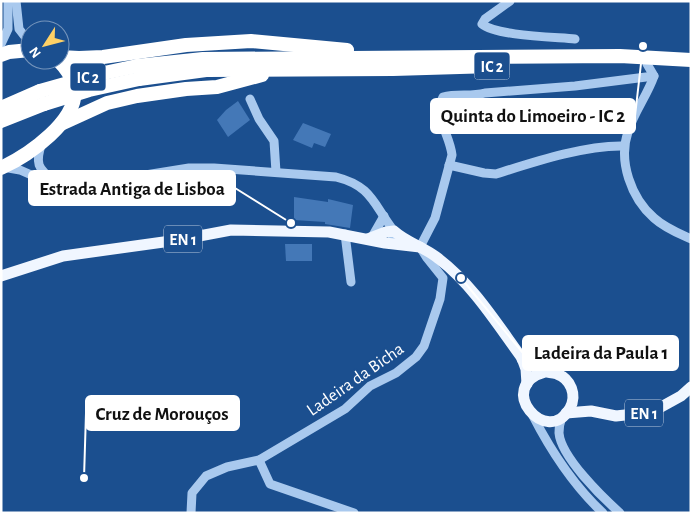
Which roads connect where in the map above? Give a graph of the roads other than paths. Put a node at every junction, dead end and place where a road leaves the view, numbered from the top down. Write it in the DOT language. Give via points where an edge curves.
graph roads {
  1 [pos="8,1"];
  2 [pos="16,1"];
  3 [pos="21,1"];
  4 [pos="510,1"];
  5 [pos="1,2"];
  6 [pos="12,13"];
  7 [pos="20,30"];
  8 [pos="574,39"];
  9 [pos="1,44"];
  10 [pos="20,51"];
  11 [pos="1,55"];
  12 [pos="70,57"];
  13 [pos="380,57"];
  14 [pos="674,60"];
  15 [pos="691,60"];
  16 [pos="310,68"];
  17 [pos="65,70"];
  18 [pos="650,70"];
  19 [pos="138,73"];
  20 [pos="42,97"];
  21 [pos="250,99"];
  22 [pos="1,108"];
  23 [pos="1,121"];
  24 [pos="61,124"];
  25 [pos="42,142"];
  26 [pos="624,146"];
  27 [pos="449,165"];
  28 [pos="2,168"];
  29 [pos="276,172"];
  30 [pos="61,186"];
  31 [pos="384,216"];
  32 [pos="394,231"];
  33 [pos="346,234"];
  34 [pos="370,238"];
  35 [pos="691,239"];
  36 [pos="385,243"];
  37 [pos="420,247"];
  38 [pos="1,276"];
  39 [pos="351,282"];
  40 [pos="522,358"];
  41 [pos="545,372"];
  42 [pos="527,384"];
  43 [pos="691,387"];
  44 [pos="572,391"];
  45 [pos="591,411"];
  46 [pos="564,415"];
  47 [pos="533,416"];
  48 [pos="259,460"];
  49 [pos="190,513"];
  50 [pos="354,513"];
  51 [pos="603,513"];
  52 [pos="620,513"];
  1 -- 6 [label="street"];
  2 -- 6 [label="street"];
  3 -- 6 [label="street"];
  4 -- 8 [label="street" via="482,24 509,32"];
  5 -- 6 [label="street"];
  6 -- 7 [label="street"];
  6 -- 9 [label="street"];
  10 -- 11 [label="highway"];
  12 -- 13 [label="highway" via="104,57 186,45 250,41 346,50"];
  13 -- 14 [label="highway, IC 2" via="628,56"];
  13 -- 19 [label="highway, IC 2" via="204,59"];
  14 -- 15 [label="highway, IC 2"];
  14 -- 18 [label="highway, IC 2"];
  16 -- 18 [label="highway, IC 2" via="509,65"];
  16 -- 19 [label="highway, IC 2"];
  16 -- 24 [label="highway" via="250,77 217,87 137,96 107,103"];
  17 -- 24 [label="highway" via="74,86 74,98"];
  18 -- 26 [label="street" via="650,89 628,131"];
  18 -- 27 [label="street" via="575,86 443,97 439,105 451,145"];
  19 -- 20 [label="highway, IC 2, bridge" via="89,90"];
  20 -- 22 [label="highway, IC 2"];
  20 -- 23 [label="highway, IC 2"];
  21 -- 29 [label="street" via="274,141"];
  24 -- 25 [label="highway"];
  25 -- 28 [label="highway"];
  25 -- 30 [label="street" via="38,154 41,170"];
  26 -- 27 [label="street" via="581,151 496,174"];
  26 -- 35 [label="street" via="629,180 640,203 673,232"];
  27 -- 37 [label="street" via="435,218"];
  28 -- 30 [label="street" via="20,170"];
  29 -- 30 [label="street" via="189,168 133,177 97,188"];
  29 -- 31 [label="street" via="349,180 363,188"];
  31 -- 32 [label="street"];
  31 -- 34 [label="street"];
  32 -- 34 [label="main road, EN 1"];
  32 -- 36 [label="street"];
  32 -- 37 [label="main road, EN 1"];
  33 -- 34 [label="main road, EN 1"];
  33 -- 38 [label="main road, EN 1" via="231,230 63,256"];
  33 -- 39 [label="street"];
  34 -- 36 [label="main road, EN 1"];
  36 -- 37 [label="main road, EN 1"];
  37 -- 40 [label="main road, EN 1" via="461,278"];
  37 -- 48 [label="street, Ladeira da Bicha" via="443,278 443,284 424,346 416,357 396,373 370,386 345,409"];
  40 -- 41 [label="main road, EN 1"];
  40 -- 42 [label="main road, EN 1"];
  41 -- 42 [label="main road"];
  41 -- 44 [label="main road" via="559,374"];
  42 -- 47 [label="main road" via="524,398"];
  43 -- 45 [label="main road, EN 1" via="652,412 616,416"];
  44 -- 45 [label="main road"];
  44 -- 46 [label="main road" via="571,407"];
  45 -- 46 [label="main road, EN 1"];
  46 -- 47 [label="main road" via="547,421"];
  46 -- 52 [label="street" via="559,432 566,451 604,499"];
  47 -- 51 [label="street" via="571,477"];
  48 -- 49 [label="street" via="227,467 206,476 192,493"];
  48 -- 50 [label="street" via="270,484"];
}
